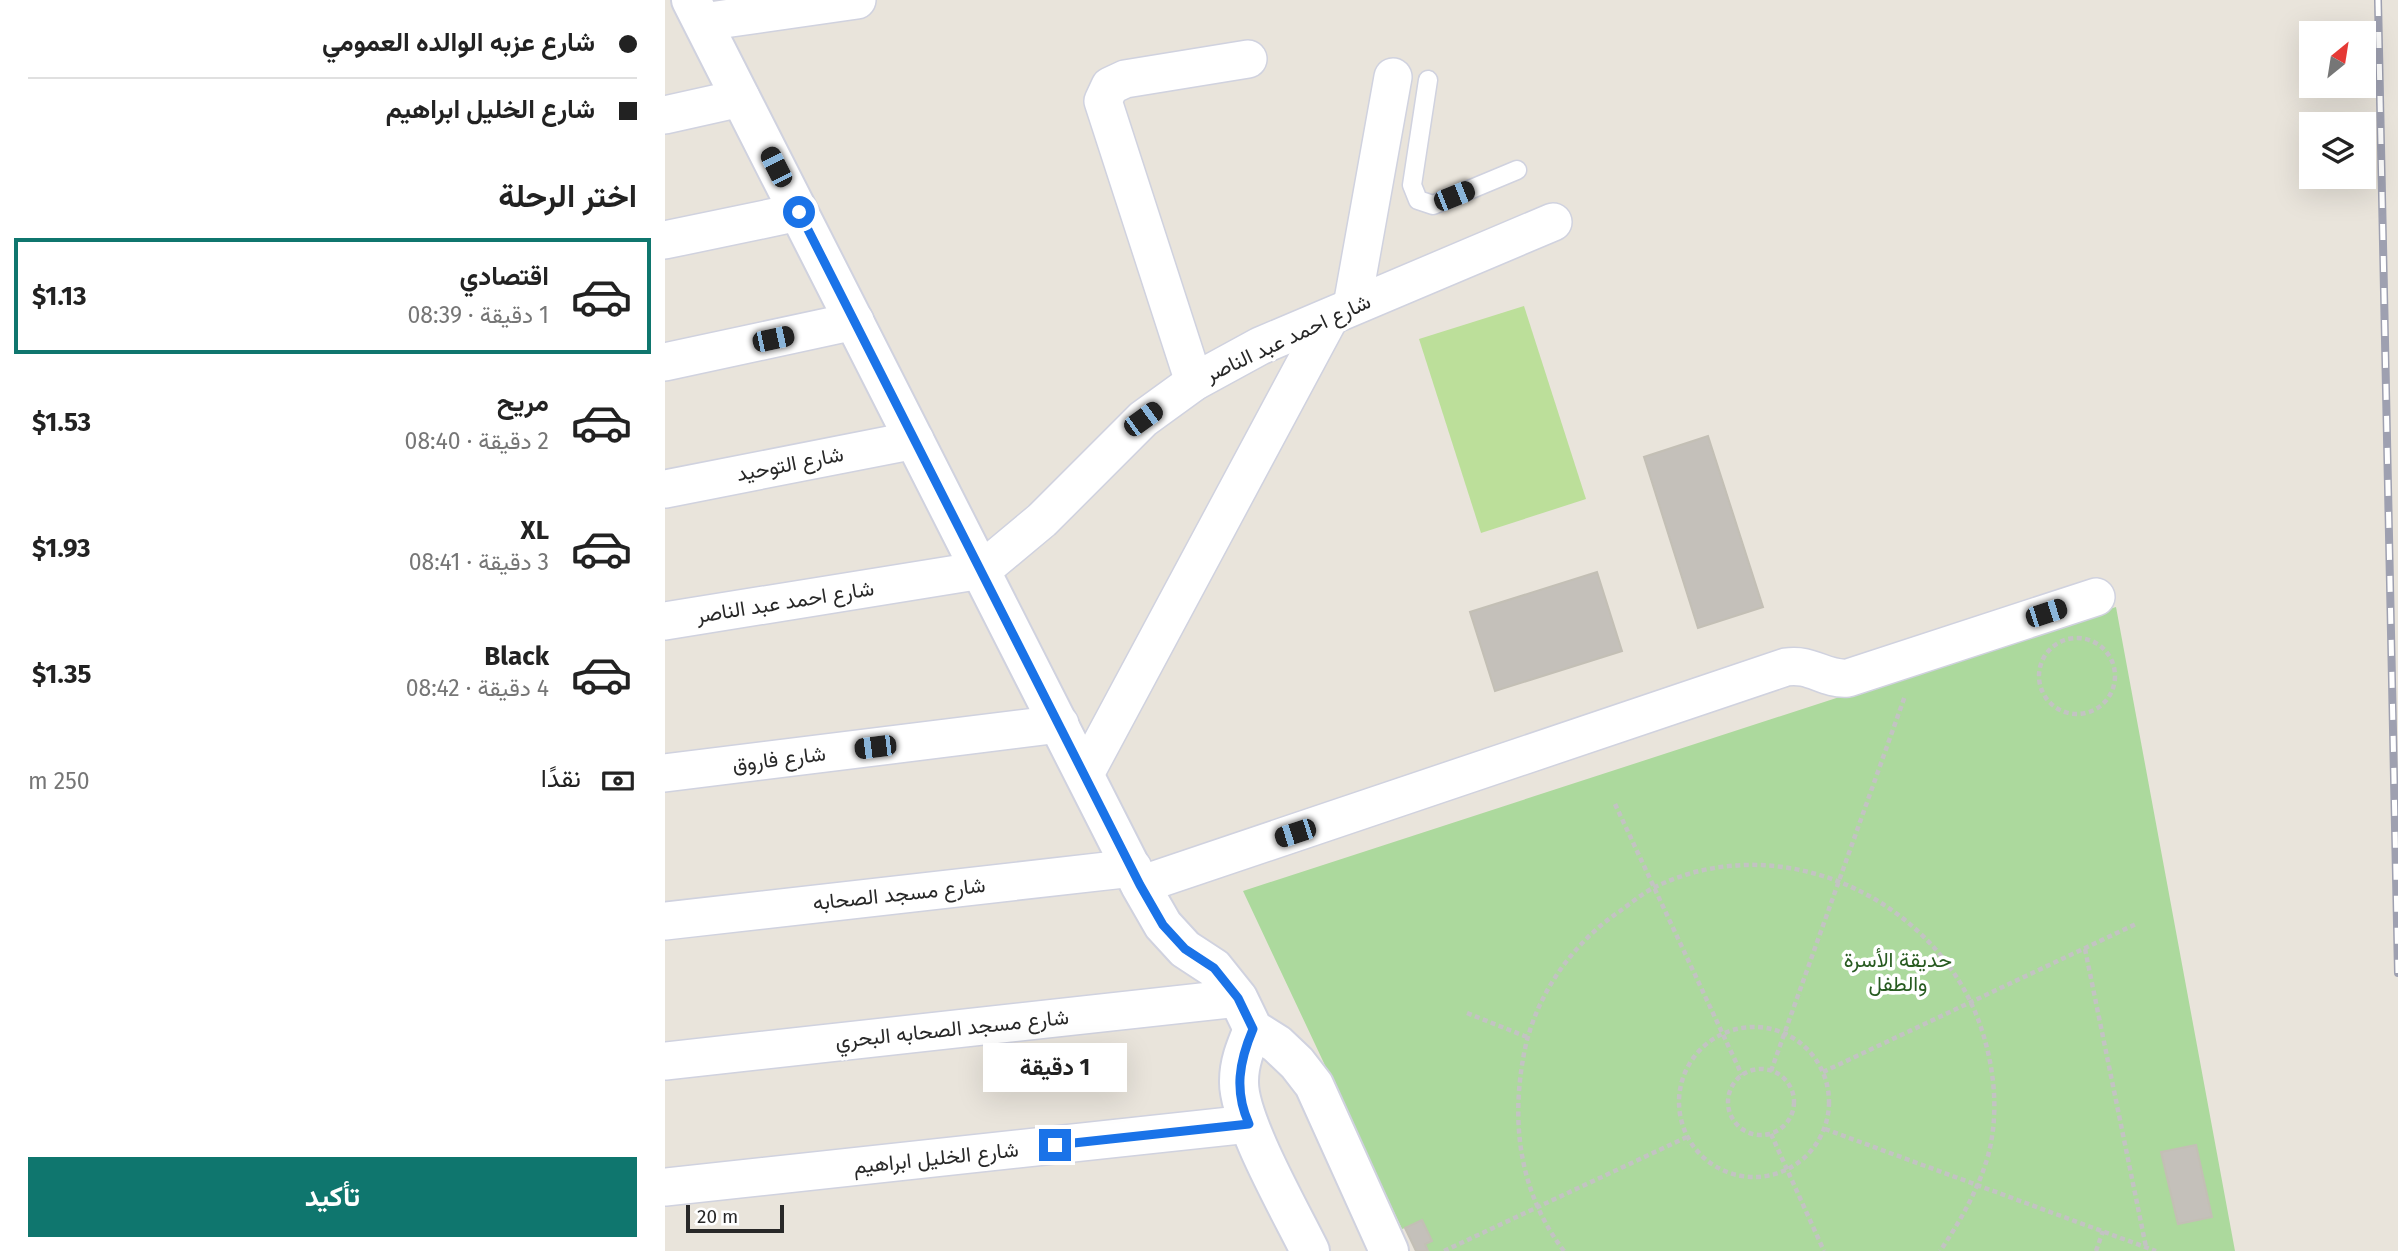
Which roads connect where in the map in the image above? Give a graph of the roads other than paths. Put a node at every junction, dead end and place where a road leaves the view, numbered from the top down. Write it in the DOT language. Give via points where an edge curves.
graph roads {
  1 [pos="857,0"];
  2 [pos="697,11"];
  3 [pos="1248,59"];
  4 [pos="1408,94"];
  5 [pos="741,98"];
  6 [pos="665,115"];
  7 [pos="1517,170"];
  8 [pos="799,212"];
  9 [pos="1553,222"];
  10 [pos="665,240"];
  11 [pos="1341,312"];
  12 [pos="855,321"];
  13 [pos="665,362"];
  14 [pos="1194,382"];
  15 [pos="915,440"];
  16 [pos="665,489"];
  17 [pos="982,570"];
  18 [pos="2095,597"];
  19 [pos="665,621"];
  20 [pos="1060,724"];
  21 [pos="665,773"];
  22 [pos="1085,774"];
  23 [pos="1136,876"];
  24 [pos="665,921"];
  25 [pos="1246,1013"];
  26 [pos="665,1061"];
  27 [pos="1249,1124"];
  28 [pos="665,1187"];
  29 [pos="1310,1251"];
  30 [pos="1389,1251"];
  1 -- 2 [label="street"];
  2 -- 5 [label="street"];
  3 -- 14 [label="street" via="1125,79 1110,86 1103,101"];
  4 -- 7 [label="lane" via="1412,185 1418,200 1433,205"];
  4 -- 11 [label="street"];
  5 -- 6 [label="street"];
  5 -- 8 [label="street"];
  8 -- 10 [label="street"];
  8 -- 12 [label="street"];
  9 -- 11 [label="street, شارع احمد عبد الناصر"];
  11 -- 14 [label="street, شارع احمد عبد الناصر" via="1261,346"];
  11 -- 22 [label="street"];
  12 -- 13 [label="street"];
  12 -- 15 [label="street"];
  14 -- 17 [label="street, شارع احمد عبد الناصر" via="1143,419 1042,520"];
  15 -- 16 [label="street, شارع التوحيد"];
  15 -- 17 [label="street"];
  17 -- 19 [label="street, شارع احمد عبد الناصر"];
  17 -- 20 [label="street"];
  18 -- 23 [label="street, شارع مسجد الصحابه" via="1847,678 1830,677 1808,666 1786,667"];
  20 -- 21 [label="street, شارع فاروق"];
  20 -- 22 [label="street"];
  22 -- 23 [label="street"];
  23 -- 24 [label="street, شارع مسجد الصحابه"];
  23 -- 25 [label="street" via="1163,925 1185,949 1214,968"];
  25 -- 26 [label="street, شارع مسجد الصحابه البحري"];
  25 -- 27 [label="street" via="1239,1082"];
  25 -- 30 [label="street" via="1314,1085"];
  27 -- 28 [label="street, شارع الخليل ابراهيم"];
  27 -- 29 [label="street"];
}
